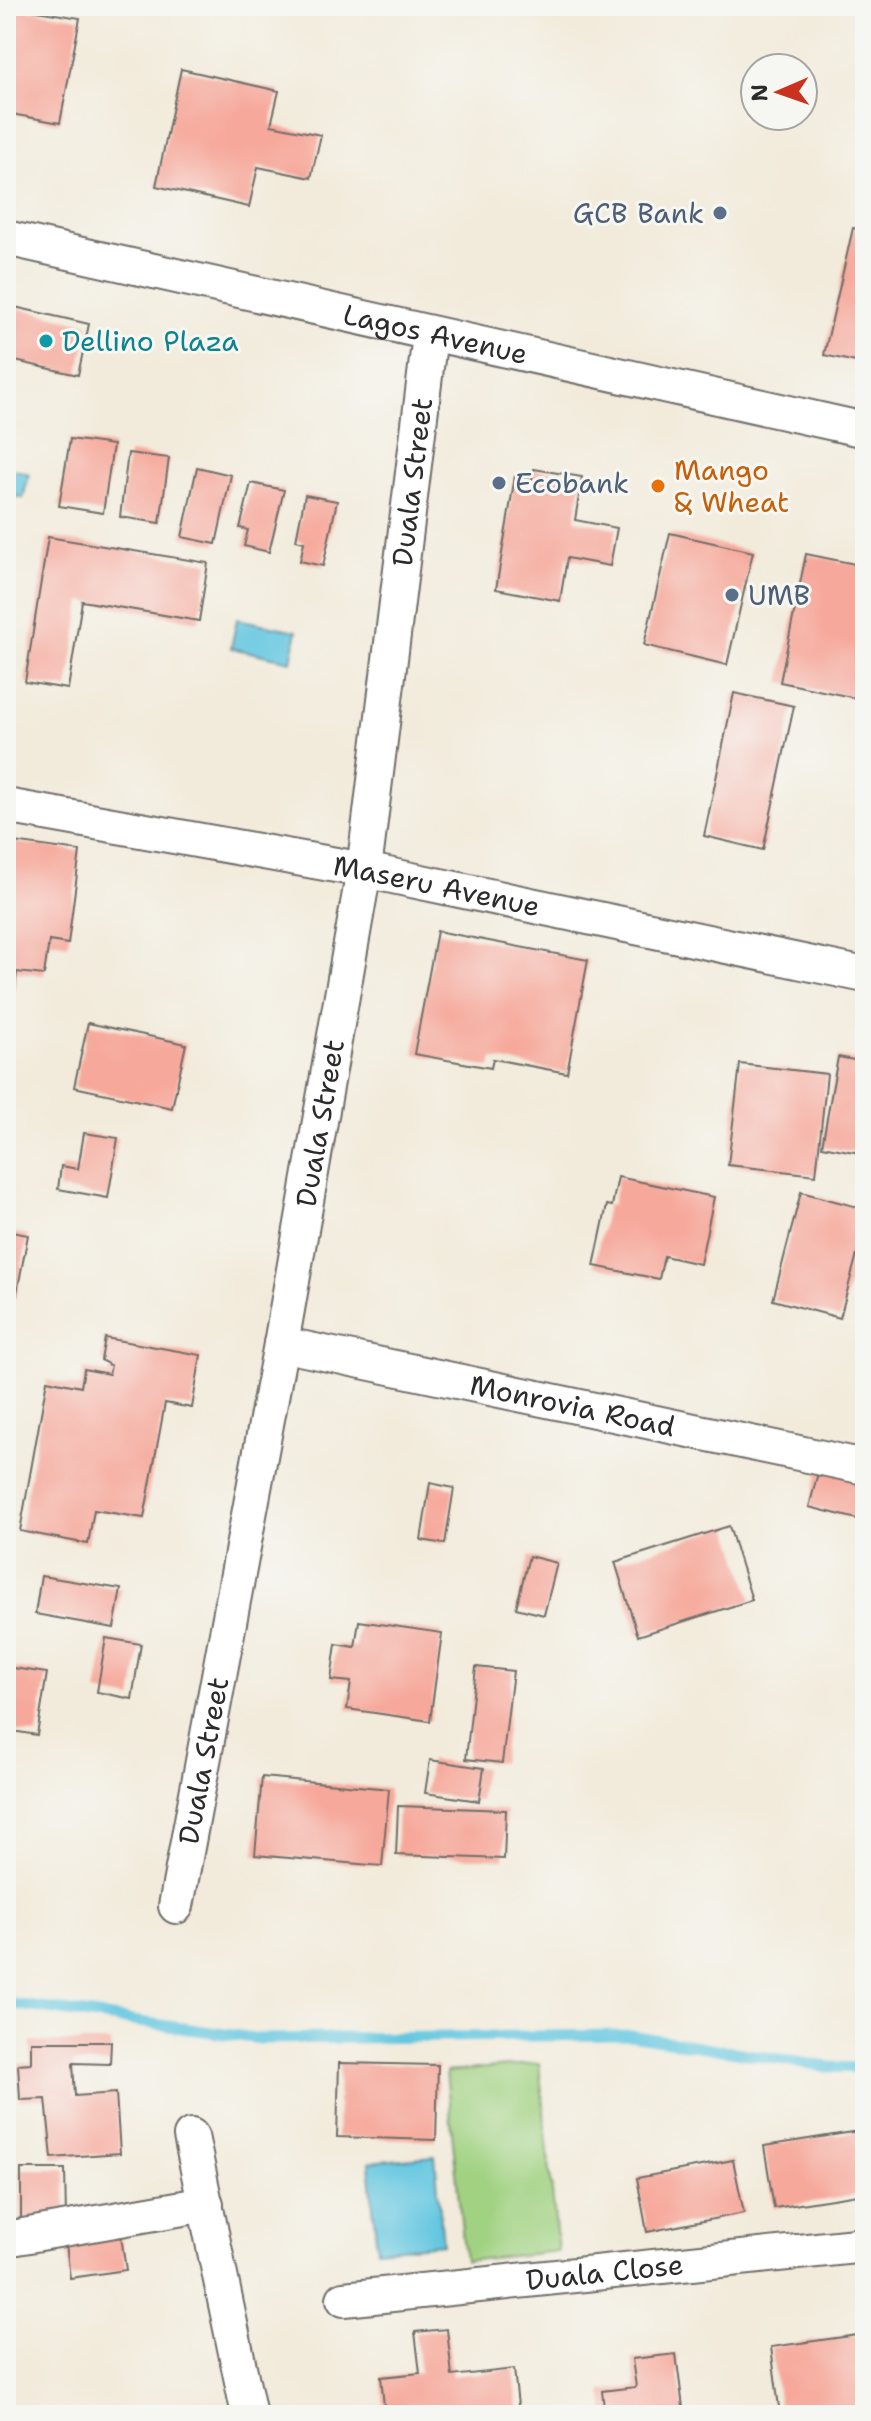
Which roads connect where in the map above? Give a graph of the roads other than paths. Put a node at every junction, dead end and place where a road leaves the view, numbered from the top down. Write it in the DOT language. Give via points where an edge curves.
graph roads {
  1 [pos="6,238"];
  2 [pos="430,335"];
  3 [pos="865,430"];
  4 [pos="6,806"];
  5 [pos="364,870"];
  6 [pos="865,975"];
  7 [pos="281,1344"];
  8 [pos="865,1467"];
  9 [pos="176,1906"];
  10 [pos="191,2136"];
  11 [pos="206,2204"];
  12 [pos="6,2239"];
  13 [pos="865,2245"];
  14 [pos="344,2299"];
  15 [pos="249,2415"];
  1 -- 2 [label="street, Lagos Avenue"];
  2 -- 3 [label="street, Lagos Avenue"];
  2 -- 5 [label="street, Duala Street"];
  4 -- 5 [label="street, Maseru Avenue"];
  5 -- 6 [label="street, Maseru Avenue"];
  5 -- 7 [label="street, Duala Street"];
  7 -- 8 [label="street, Monrovia Road"];
  7 -- 9 [label="street, Duala Street"];
  10 -- 11 [label="street"];
  11 -- 12 [label="street"];
  11 -- 15 [label="street"];
  13 -- 14 [label="street, Duala Close"];
}
